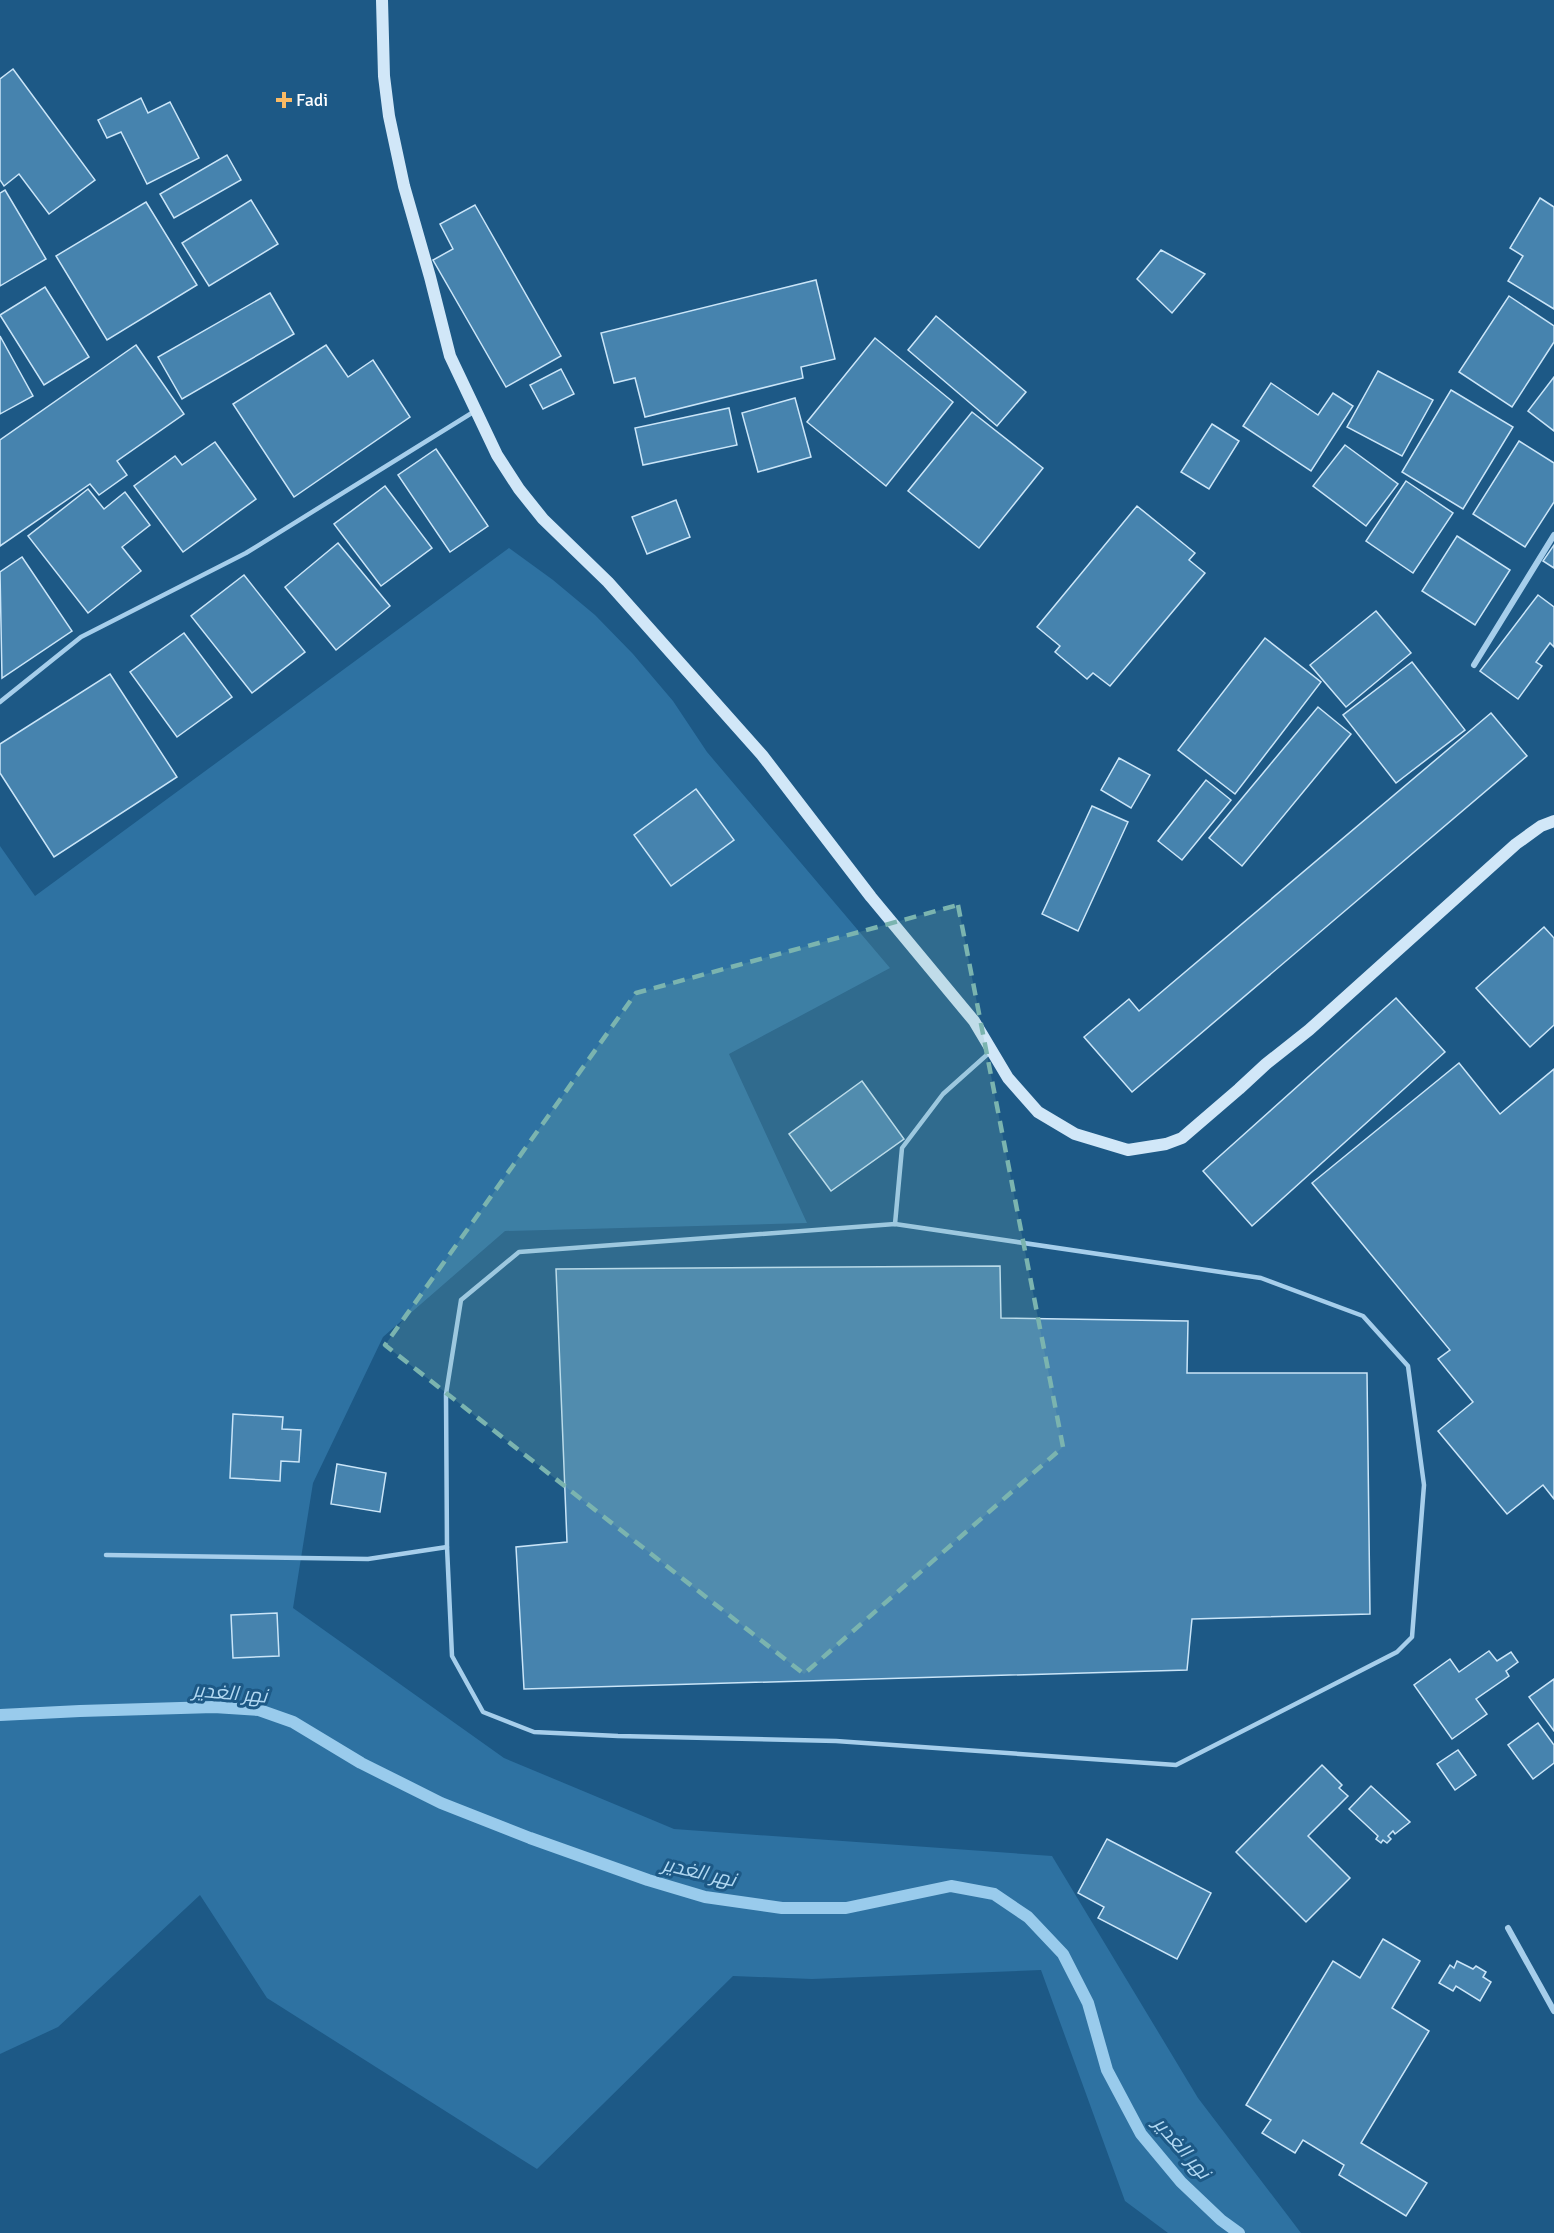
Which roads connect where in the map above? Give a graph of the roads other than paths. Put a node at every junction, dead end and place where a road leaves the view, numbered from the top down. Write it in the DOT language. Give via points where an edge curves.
graph roads {
  1 [pos="382,0"];
  2 [pos="477,410"];
  3 [pos="1554,536"];
  4 [pos="1474,665"];
  5 [pos="0,702"];
  6 [pos="1554,821"];
  7 [pos="992,1050"];
  8 [pos="895,1224"];
  9 [pos="447,1547"];
  10 [pos="106,1556"];
  11 [pos="1508,1928"];
  12 [pos="1554,2011"];
  1 -- 2 [label="street" via="384,76 404,186 450,356"];
  2 -- 5 [label="lane" via="246,553 81,637"];
  2 -- 7 [label="street" via="497,455 543,519 608,582 762,755 871,897 974,1021"];
  3 -- 4 [label="street"];
  6 -- 7 [label="street" via="1516,844 1182,1138 1128,1150 1075,1134 1038,1112 1008,1078"];
  7 -- 8 [label="lane" via="943,1094 902,1148"];
  8 -- 9 [label="lane" via="519,1252 461,1300 446,1394"];
  8 -- 9 [label="lane" via="1261,1278 1363,1316 1408,1366 1424,1485 1412,1636 1397,1652 1176,1765 836,1741 534,1732 483,1712 452,1656"];
  9 -- 10 [label="lane" via="368,1559"];
  11 -- 12 [label="street"];
}
